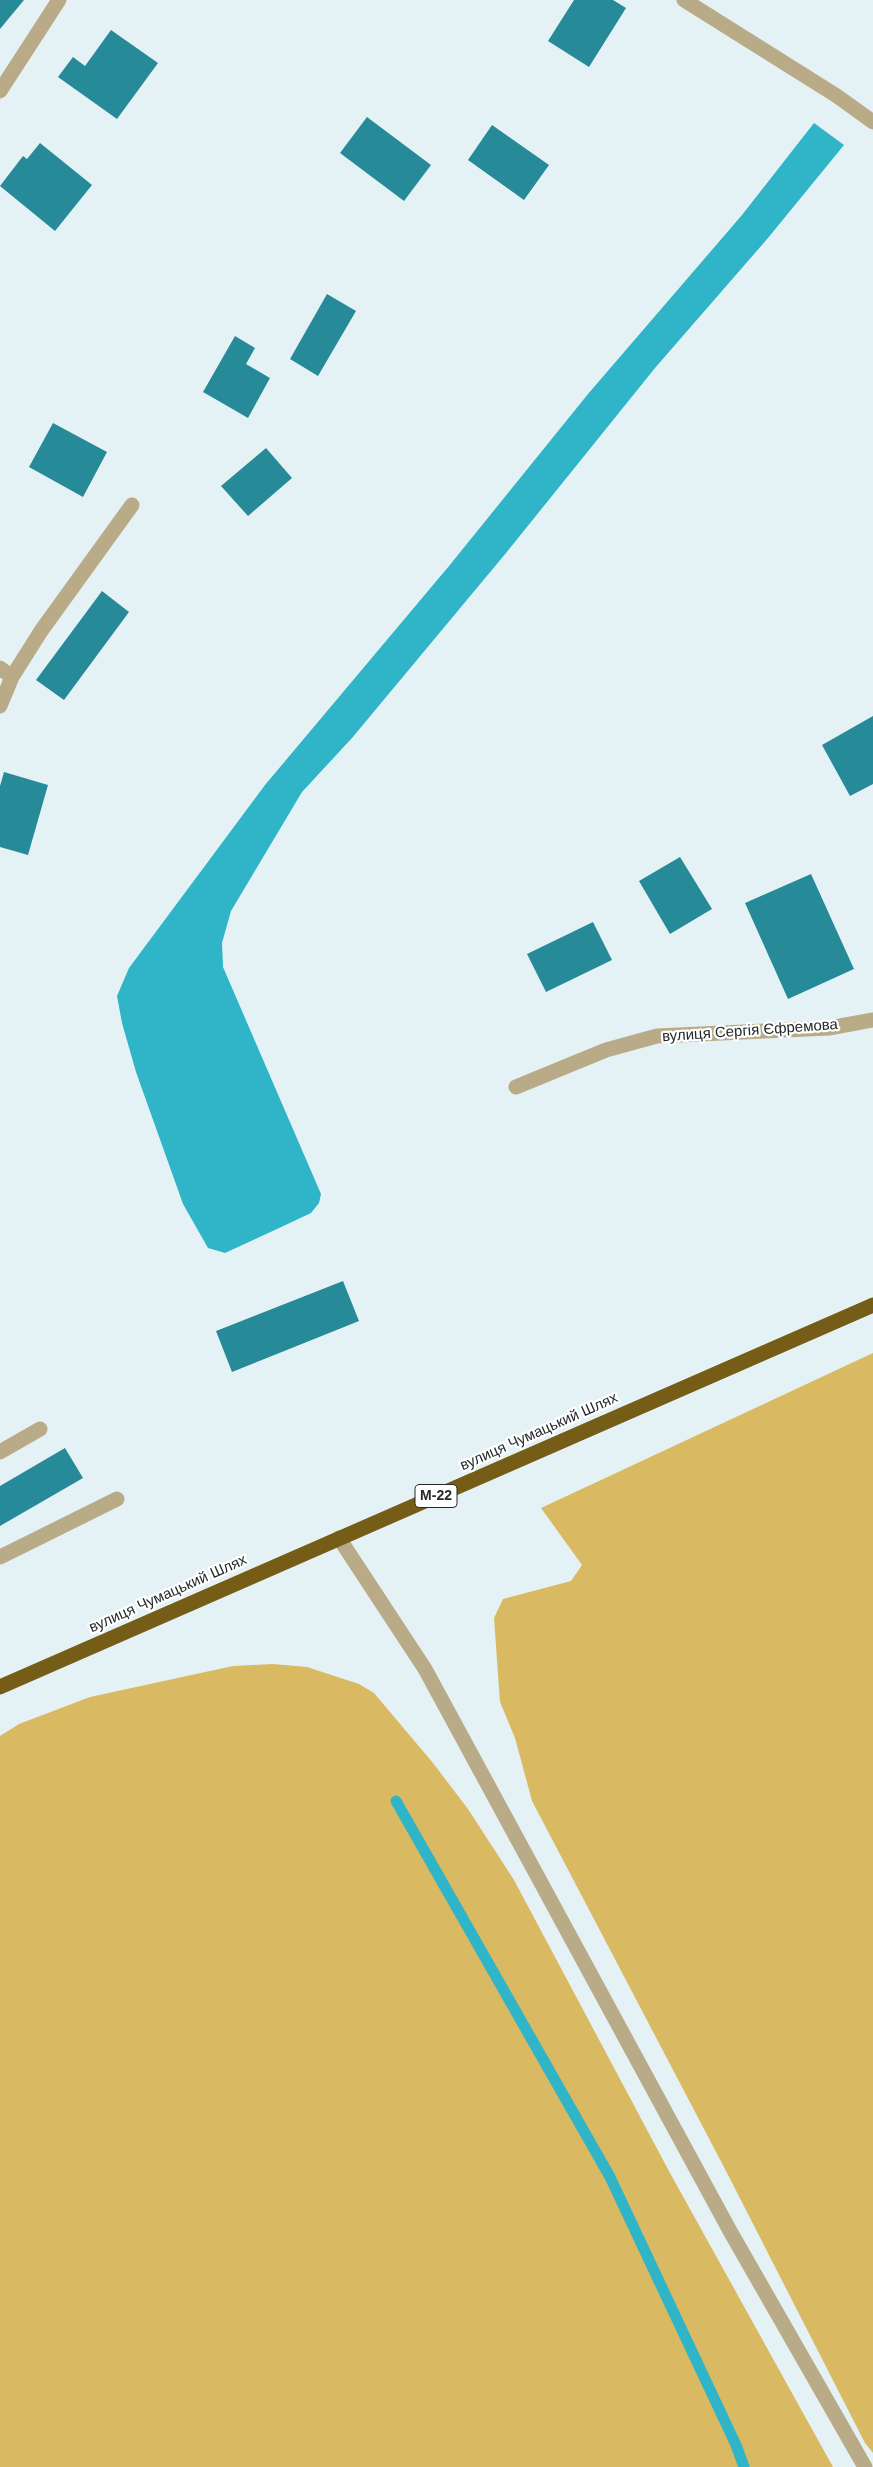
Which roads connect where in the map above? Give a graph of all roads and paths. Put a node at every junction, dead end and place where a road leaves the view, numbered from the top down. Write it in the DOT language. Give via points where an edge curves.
graph roads {
  1 [pos="59,0"];
  2 [pos="684,0"];
  3 [pos="0,91"];
  4 [pos="873,122"];
  5 [pos="132,505"];
  6 [pos="0,668"];
  7 [pos="12,677"];
  8 [pos="0,706"];
  9 [pos="873,1020"];
  10 [pos="516,1088"];
  11 [pos="873,1305"];
  12 [pos="40,1429"];
  13 [pos="0,1452"];
  14 [pos="116,1499"];
  15 [pos="339,1538"];
  16 [pos="0,1557"];
  17 [pos="0,1687"];
  18 [pos="865,2467"];
  1 -- 3 [label="street"];
  2 -- 4 [label="street"];
  5 -- 7 [label="street" via="41,631"];
  6 -- 7 [label="street"];
  7 -- 8 [label="street"];
  9 -- 10 [label="street, вулиця Сергія Єфремова" via="829,1028 657,1036 598,1052"];
  11 -- 15 [label="highway, вулиця Чумацький Шлях / М-22"];
  12 -- 13 [label="street"];
  14 -- 16 [label="street"];
  15 -- 17 [label="highway, вулиця Чумацький Шлях / М-22"];
  15 -- 18 [label="street" via="425,1669 730,2231"];
}
